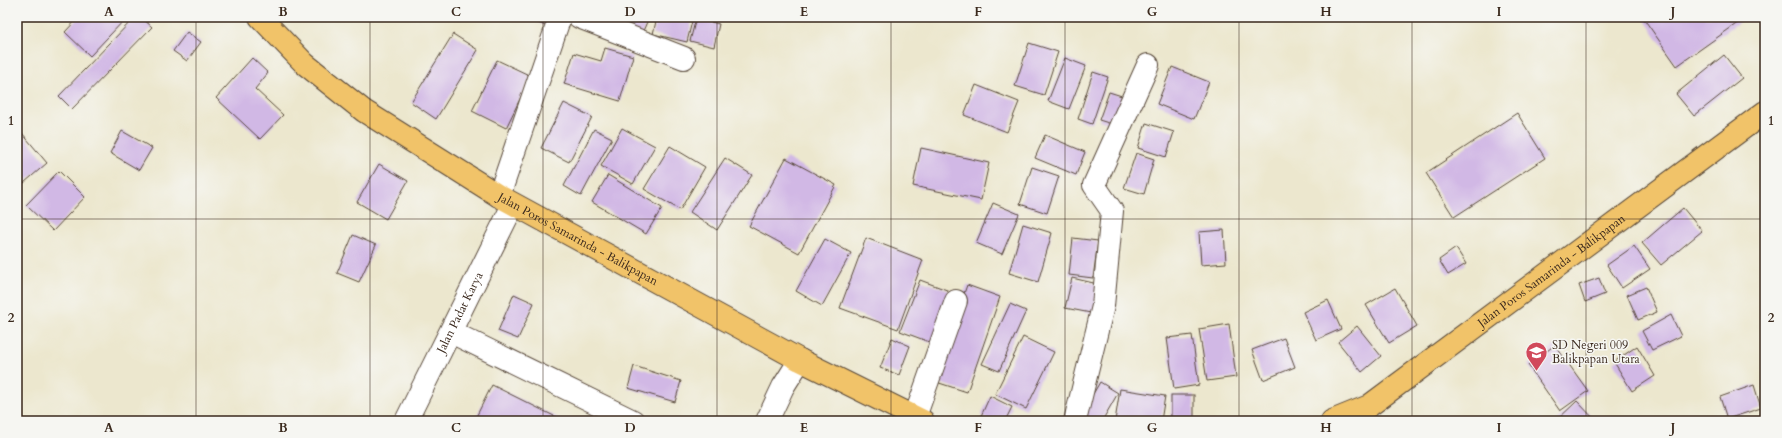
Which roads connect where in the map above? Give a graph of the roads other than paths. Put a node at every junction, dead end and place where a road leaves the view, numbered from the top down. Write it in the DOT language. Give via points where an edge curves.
graph roads {
  1 [pos="260,17"];
  2 [pos="560,17"];
  3 [pos="579,17"];
  4 [pos="684,58"];
  5 [pos="1148,65"];
  6 [pos="1765,112"];
  7 [pos="506,200"];
  8 [pos="956,301"];
  9 [pos="451,332"];
  10 [pos="800,360"];
  11 [pos="919,419"];
  12 [pos="406,421"];
  13 [pos="633,421"];
  14 [pos="767,421"];
  15 [pos="1075,421"];
  16 [pos="1332,421"];
  1 -- 7 [label="highway, Jalan Poros Samarinda - Balikpapan" via="305,64 364,111"];
  2 -- 7 [label="street, Jalan Padat Karya"];
  3 -- 4 [label="street"];
  5 -- 15 [label="street" via="1094,184 1112,211 1103,306"];
  6 -- 16 [label="highway, Jalan Poros Samarinda - Balikpapan" via="1369,406"];
  7 -- 9 [label="street, Jalan Padat Karya"];
  7 -- 10 [label="highway, Jalan Poros Samarinda - Balikpapan"];
  8 -- 11 [label="street"];
  9 -- 12 [label="street, Jalan Padat Karya"];
  9 -- 13 [label="street"];
  10 -- 11 [label="highway, Jalan Poros Samarinda - Balikpapan"];
  10 -- 14 [label="street" via="783,387"];
}
